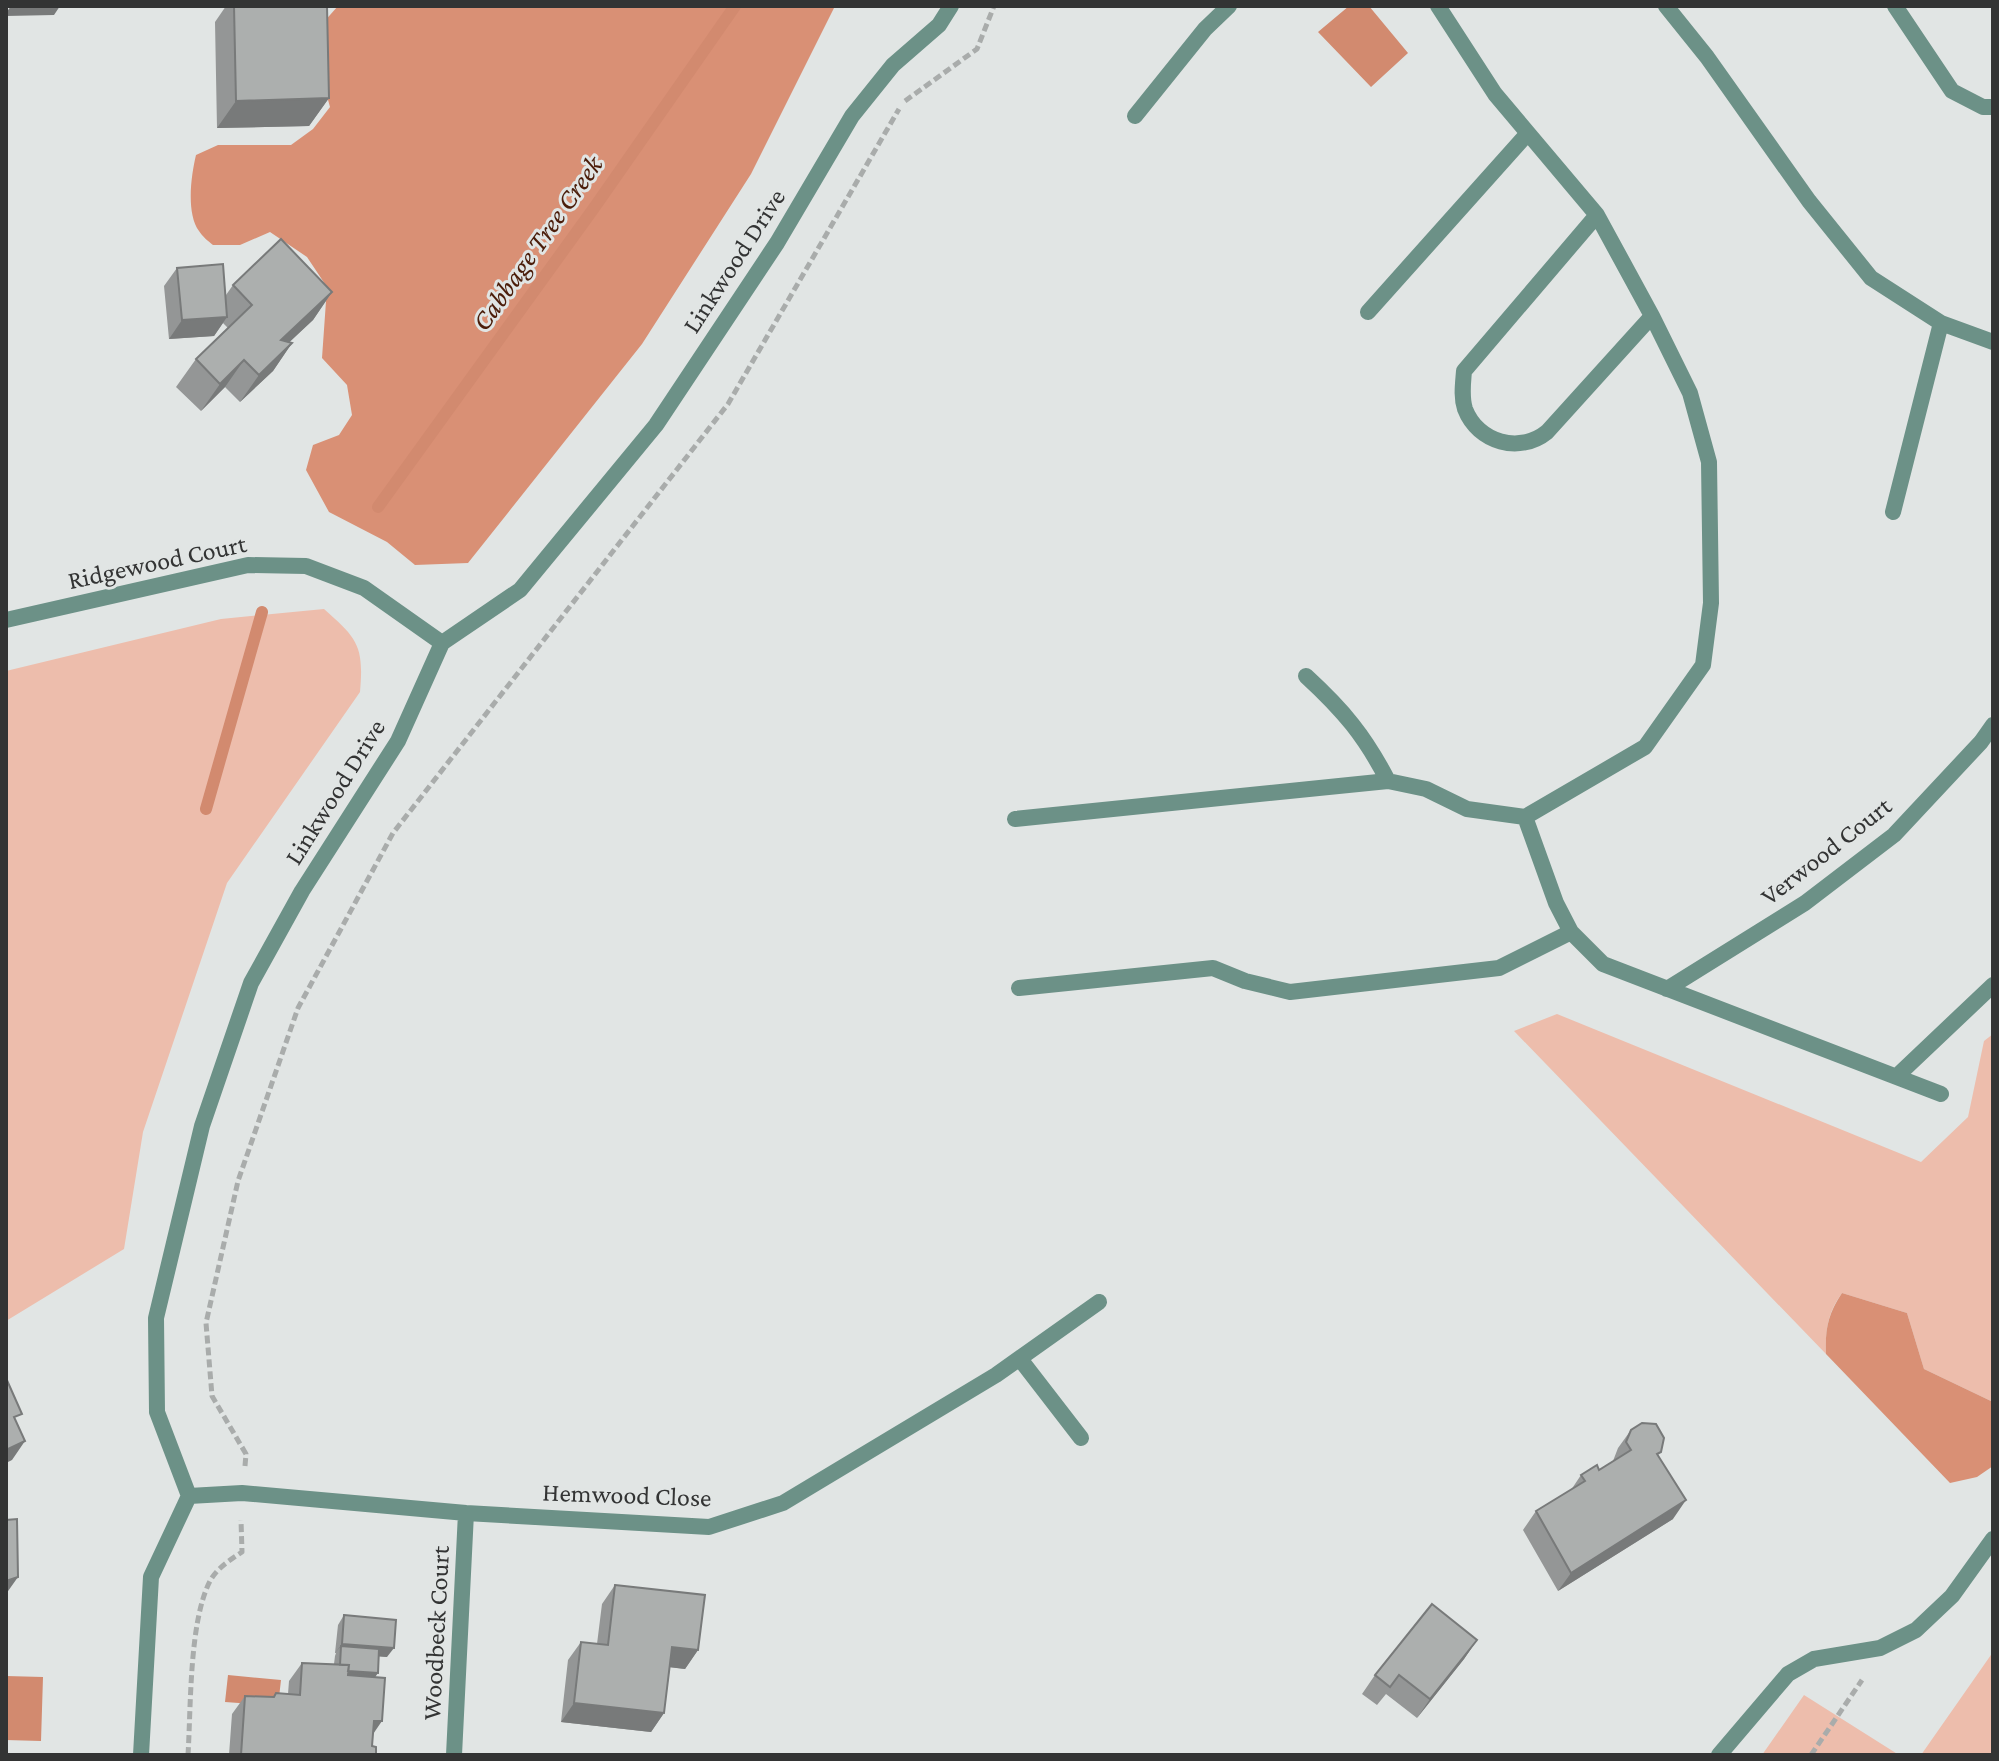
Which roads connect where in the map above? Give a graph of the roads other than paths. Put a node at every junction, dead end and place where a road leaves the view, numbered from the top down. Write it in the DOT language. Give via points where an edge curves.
graph roads {
  1 [pos="951,6"];
  2 [pos="1229,6"];
  3 [pos="1438,6"];
  4 [pos="1666,6"];
  5 [pos="1895,6"];
  6 [pos="1993,107"];
  7 [pos="1135,116"];
  8 [pos="1528,133"];
  9 [pos="1597,215"];
  10 [pos="1368,312"];
  11 [pos="1652,316"];
  12 [pos="1941,323"];
  13 [pos="1993,342"];
  14 [pos="1893,512"];
  15 [pos="6,620"];
  16 [pos="442,643"];
  17 [pos="1306,676"];
  18 [pos="1993,725"];
  19 [pos="1388,781"];
  20 [pos="1525,817"];
  21 [pos="1015,819"];
  22 [pos="1571,932"];
  23 [pos="1993,985"];
  24 [pos="1019,988"];
  25 [pos="1667,989"];
  26 [pos="1897,1076"];
  27 [pos="1941,1094"];
  28 [pos="1099,1302"];
  29 [pos="1020,1359"];
  30 [pos="1081,1438"];
  31 [pos="189,1496"];
  32 [pos="466,1513"];
  33 [pos="1993,1539"];
  34 [pos="141,1755"];
  35 [pos="454,1755"];
  36 [pos="1719,1755"];
  1 -- 16 [label="street, Linkwood Drive" via="852,116 777,243 656,425 520,590"];
  2 -- 7 [label="street"];
  3 -- 8 [label="street" via="1495,94"];
  4 -- 12 [label="street" via="1871,278"];
  5 -- 6 [label="street" via="1952,91"];
  8 -- 9 [label="street"];
  8 -- 10 [label="street"];
  9 -- 11 [label="street"];
  9 -- 11 [label="street" via="1464,371 1465,409 1487,435 1501,442 1535,442"];
  11 -- 20 [label="street" via="1690,393 1709,462 1711,603 1703,665 1645,747"];
  12 -- 13 [label="street"];
  12 -- 14 [label="street"];
  15 -- 16 [label="street, Ridgewood Court" via="248,565 306,566 364,588"];
  16 -- 31 [label="street, Linkwood Drive" via="398,741 302,891 251,983 202,1126 156,1318 157,1412"];
  17 -- 19 [label="street" via="1369,744"];
  18 -- 25 [label="street, Verwood Court" via="1894,835 1805,903"];
  19 -- 20 [label="street" via="1426,789 1467,809"];
  19 -- 21 [label="street"];
  20 -- 22 [label="street"];
  22 -- 24 [label="street" via="1499,968 1290,992 1213,968"];
  22 -- 25 [label="street" via="1603,964"];
  23 -- 26 [label="street"];
  25 -- 26 [label="street"];
  26 -- 27 [label="street"];
  28 -- 29 [label="street, Hemwood Close"];
  29 -- 30 [label="street"];
  29 -- 32 [label="street, Hemwood Close" via="783,1503 709,1527"];
  31 -- 32 [label="street, Hemwood Close" via="242,1493"];
  31 -- 34 [label="street" via="151,1577"];
  32 -- 35 [label="street, Woodbeck Court"];
  33 -- 36 [label="street" via="1952,1596 1916,1630 1880,1648 1814,1659 1788,1674"];
}
